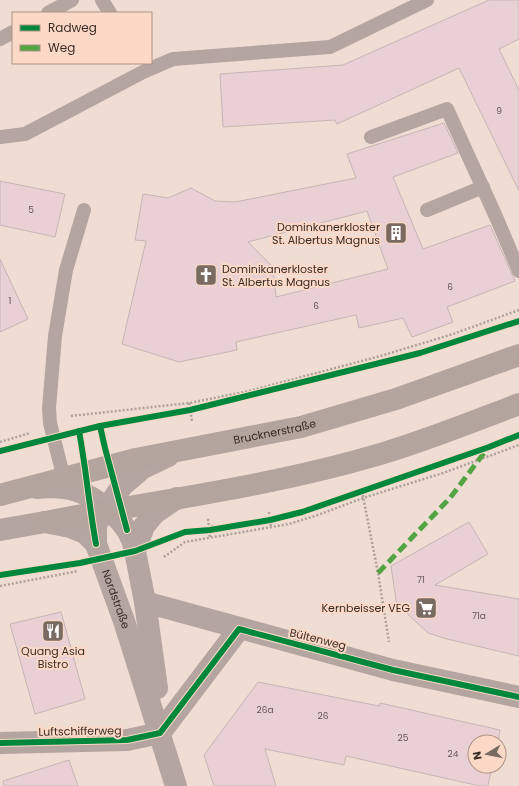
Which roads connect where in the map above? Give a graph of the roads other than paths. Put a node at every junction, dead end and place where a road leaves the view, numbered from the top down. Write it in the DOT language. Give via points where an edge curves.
graph roads {
  1 [pos="72,0"];
  2 [pos="102,0"];
  3 [pos="427,0"];
  4 [pos="50,12"];
  5 [pos="109,12"];
  6 [pos="12,32"];
  7 [pos="0,38"];
  8 [pos="140,68"];
  9 [pos="371,136"];
  10 [pos="0,137"];
  11 [pos="483,187"];
  12 [pos="84,210"];
  13 [pos="427,210"];
  14 [pos="519,271"];
  15 [pos="519,355"];
  16 [pos="519,404"];
  17 [pos="176,452"];
  18 [pos="64,478"];
  19 [pos="26,488"];
  20 [pos="0,495"];
  21 [pos="177,498"];
  22 [pos="107,509"];
  23 [pos="45,522"];
  24 [pos="0,530"];
  25 [pos="96,544"];
  26 [pos="135,551"];
  27 [pos="145,602"];
  28 [pos="239,629"];
  29 [pos="519,697"];
  30 [pos="160,733"];
  31 [pos="0,743"];
  32 [pos="176,786"];
  1 -- 4 [label="lane"];
  2 -- 5 [label="lane"];
  3 -- 8 [label="lane" via="330,47 173,59"];
  6 -- 7 [label="lane"];
  8 -- 10 [label="lane" via="25,134"];
  9 -- 11 [label="lane" via="447,109"];
  11 -- 13 [label="lane"];
  11 -- 14 [label="lane"];
  12 -- 18 [label="lane" via="66,270 55,336 49,408 50,423"];
  15 -- 17 [label="main road, Brucknerstraße" via="396,399 301,428"];
  16 -- 21 [label="main road" via="377,455 304,473"];
  17 -- 18 [label="main road, Brucknerstraße" via="136,459"];
  17 -- 22 [label="street, Nordstraße" via="143,468 122,486"];
  18 -- 19 [label="main road, Brucknerstraße"];
  19 -- 20 [label="main road"];
  19 -- 22 [label="street" via="54,486 79,491"];
  21 -- 22 [label="main road"];
  21 -- 26 [label="street" via="155,514 144,526"];
  22 -- 23 [label="main road"];
  22 -- 25 [label="street, Nordstraße" via="96,524"];
  22 -- 26 [label="street" via="127,530"];
  23 -- 24 [label="street"];
  23 -- 25 [label="street" via="85,533"];
  25 -- 30 [label="street, Nordstraße"];
  26 -- 27 [label="street, Nordstraße"];
  27 -- 28 [label="street, Bültenweg"];
  27 -- 30 [label="street, Nordstraße" via="161,720"];
  28 -- 29 [label="street, Bültenweg" via="393,670"];
  28 -- 30 [label="street"];
  30 -- 31 [label="street, Luftschifferweg" via="127,740"];
  30 -- 32 [label="street, Nordstraße"];
}
